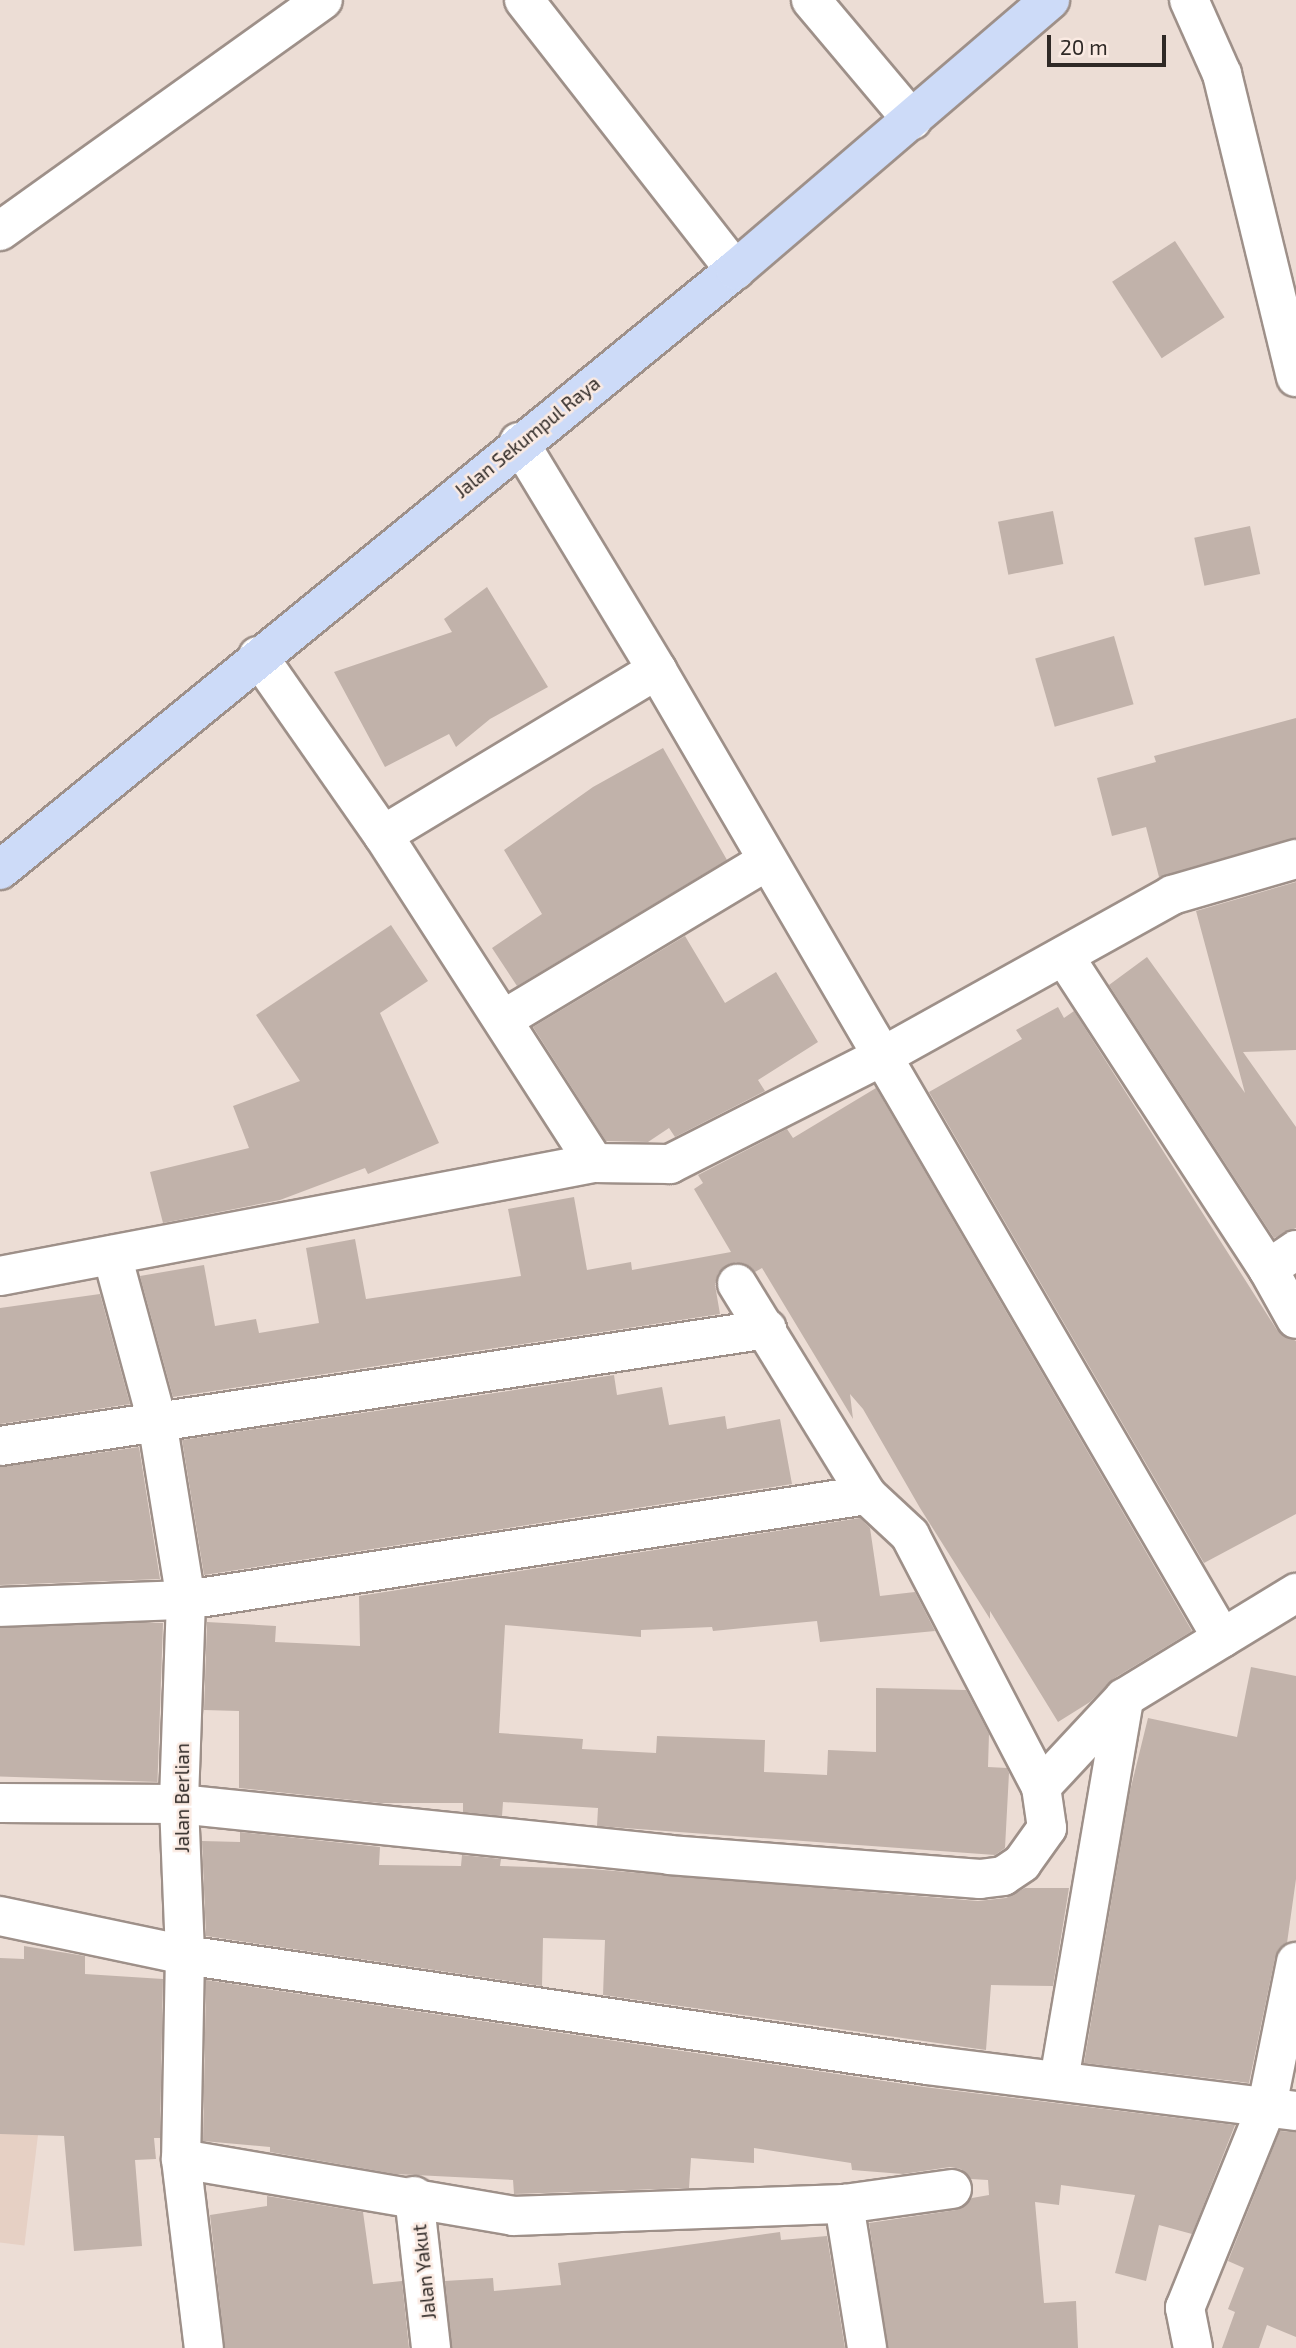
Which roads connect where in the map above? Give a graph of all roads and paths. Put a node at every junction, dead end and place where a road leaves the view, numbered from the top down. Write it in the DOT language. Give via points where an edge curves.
graph roads {
  1 [pos="323,0"];
  2 [pos="524,0"];
  3 [pos="811,0"];
  4 [pos="1050,0"];
  5 [pos="1189,0"];
  6 [pos="912,120"];
  7 [pos="0,231"];
  8 [pos="735,270"];
  9 [pos="1296,377"];
  10 [pos="519,442"];
  11 [pos="258,656"];
  12 [pos="657,670"];
  13 [pos="383,835"];
  14 [pos="1296,859"];
  15 [pos="767,861"];
  16 [pos="0,870"];
  17 [pos="1064,956"];
  18 [pos="504,1019"];
  19 [pos="883,1056"];
  20 [pos="594,1163"];
  21 [pos="112,1255"];
  22 [pos="1282,1259"];
  23 [pos="0,1276"];
  24 [pos="737,1284"];
  25 [pos="1296,1320"];
  26 [pos="767,1329"];
  27 [pos="157,1421"];
  28 [pos="0,1446"];
  29 [pos="867,1494"];
  30 [pos="1296,1593"];
  31 [pos="186,1600"];
  32 [pos="0,1607"];
  33 [pos="1222,1638"];
  34 [pos="1124,1698"];
  35 [pos="1041,1787"];
  36 [pos="0,1803"];
  37 [pos="179,1804"];
  38 [pos="0,1916"];
  39 [pos="185,1955"];
  40 [pos="1296,1962"];
  41 [pos="1059,2080"];
  42 [pos="1281,2108"];
  43 [pos="181,2159"];
  44 [pos="952,2189"];
  45 [pos="414,2196"];
  46 [pos="844,2204"];
  47 [pos="204,2348"];
  48 [pos="431,2348"];
  49 [pos="867,2348"];
  50 [pos="1193,2348"];
  1 -- 7 [label="street"];
  2 -- 8 [label="street"];
  3 -- 6 [label="street"];
  4 -- 6 [label="main road, Jalan Sekumpul Raya"];
  5 -- 9 [label="street" via="1223,74"];
  6 -- 8 [label="main road, Jalan Sekumpul Raya"];
  8 -- 10 [label="main road, Jalan Sekumpul Raya"];
  10 -- 11 [label="main road, Jalan Sekumpul Raya"];
  10 -- 12 [label="street"];
  11 -- 13 [label="street"];
  11 -- 16 [label="main road, Jalan Sekumpul Raya"];
  12 -- 13 [label="street"];
  12 -- 15 [label="street"];
  13 -- 18 [label="street"];
  14 -- 17 [label="street" via="1172,895"];
  15 -- 18 [label="street"];
  15 -- 19 [label="street"];
  17 -- 19 [label="street"];
  17 -- 22 [label="street"];
  18 -- 20 [label="street"];
  19 -- 20 [label="street" via="670,1164"];
  19 -- 33 [label="street"];
  20 -- 21 [label="street"];
  21 -- 23 [label="street"];
  21 -- 27 [label="street, Jalan Berlian"];
  22 -- 25 [label="street"];
  24 -- 26 [label="street"];
  26 -- 27 [label="street"];
  26 -- 29 [label="street"];
  27 -- 28 [label="street"];
  27 -- 31 [label="street, Jalan Berlian"];
  29 -- 31 [label="street"];
  29 -- 35 [label="street" via="910,1535"];
  30 -- 33 [label="street"];
  31 -- 32 [label="street"];
  31 -- 37 [label="street, Jalan Berlian"];
  33 -- 34 [label="street"];
  34 -- 35 [label="street"];
  34 -- 41 [label="street"];
  35 -- 37 [label="street" via="1047,1828 1022,1863 1003,1877 980,1879 669,1855"];
  36 -- 37 [label="street"];
  37 -- 39 [label="street, Jalan Berlian"];
  38 -- 39 [label="street"];
  39 -- 41 [label="street" via="927,2065"];
  39 -- 43 [label="street, Jalan Berlian"];
  40 -- 42 [label="street"];
  41 -- 42 [label="street"];
  42 -- 50 [label="street" via="1185,2308"];
  43 -- 45 [label="street"];
  43 -- 47 [label="street, Jalan Berlian"];
  44 -- 46 [label="street"];
  45 -- 46 [label="street" via="513,2216"];
  45 -- 48 [label="street, Jalan Yakut"];
  46 -- 49 [label="street"];
}
